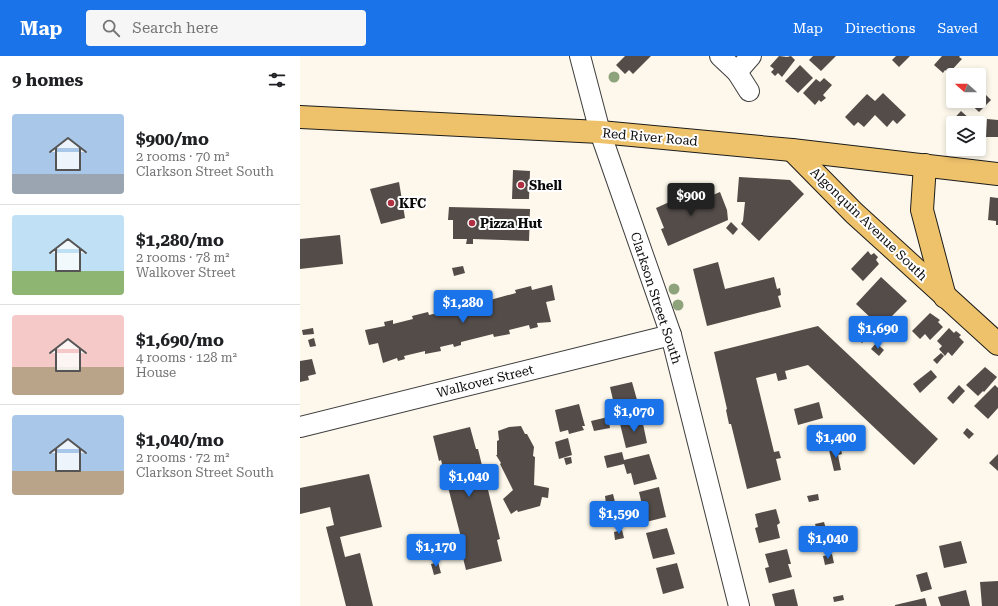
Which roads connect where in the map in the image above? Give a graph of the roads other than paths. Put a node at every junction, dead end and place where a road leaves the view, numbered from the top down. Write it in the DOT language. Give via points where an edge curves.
graph roads {
  1 [pos="580,56"];
  2 [pos="720,56"];
  3 [pos="751,56"];
  4 [pos="737,72"];
  5 [pos="749,91"];
  6 [pos="300,117"];
  7 [pos="600,132"];
  8 [pos="792,150"];
  9 [pos="925,165"];
  10 [pos="998,174"];
  11 [pos="945,297"];
  12 [pos="671,335"];
  13 [pos="998,344"];
  14 [pos="300,427"];
  15 [pos="739,606"];
  1 -- 7 [label="street, Clarkson Street South"];
  2 -- 4 [label="street"];
  3 -- 4 [label="street"];
  4 -- 5 [label="street"];
  6 -- 7 [label="main road, Red River Road"];
  7 -- 8 [label="main road, Red River Road"];
  7 -- 12 [label="street, Clarkson Street South"];
  8 -- 9 [label="main road, Red River Road"];
  8 -- 11 [label="main road, Algonquin Avenue South" via="854,213"];
  9 -- 10 [label="main road, Red River Road"];
  9 -- 11 [label="main road, Algonquin Avenue South" via="922,210"];
  11 -- 13 [label="main road, Algonquin Avenue South"];
  12 -- 14 [label="street, Walkover Street"];
  12 -- 15 [label="street, Clarkson Street South"];
}
